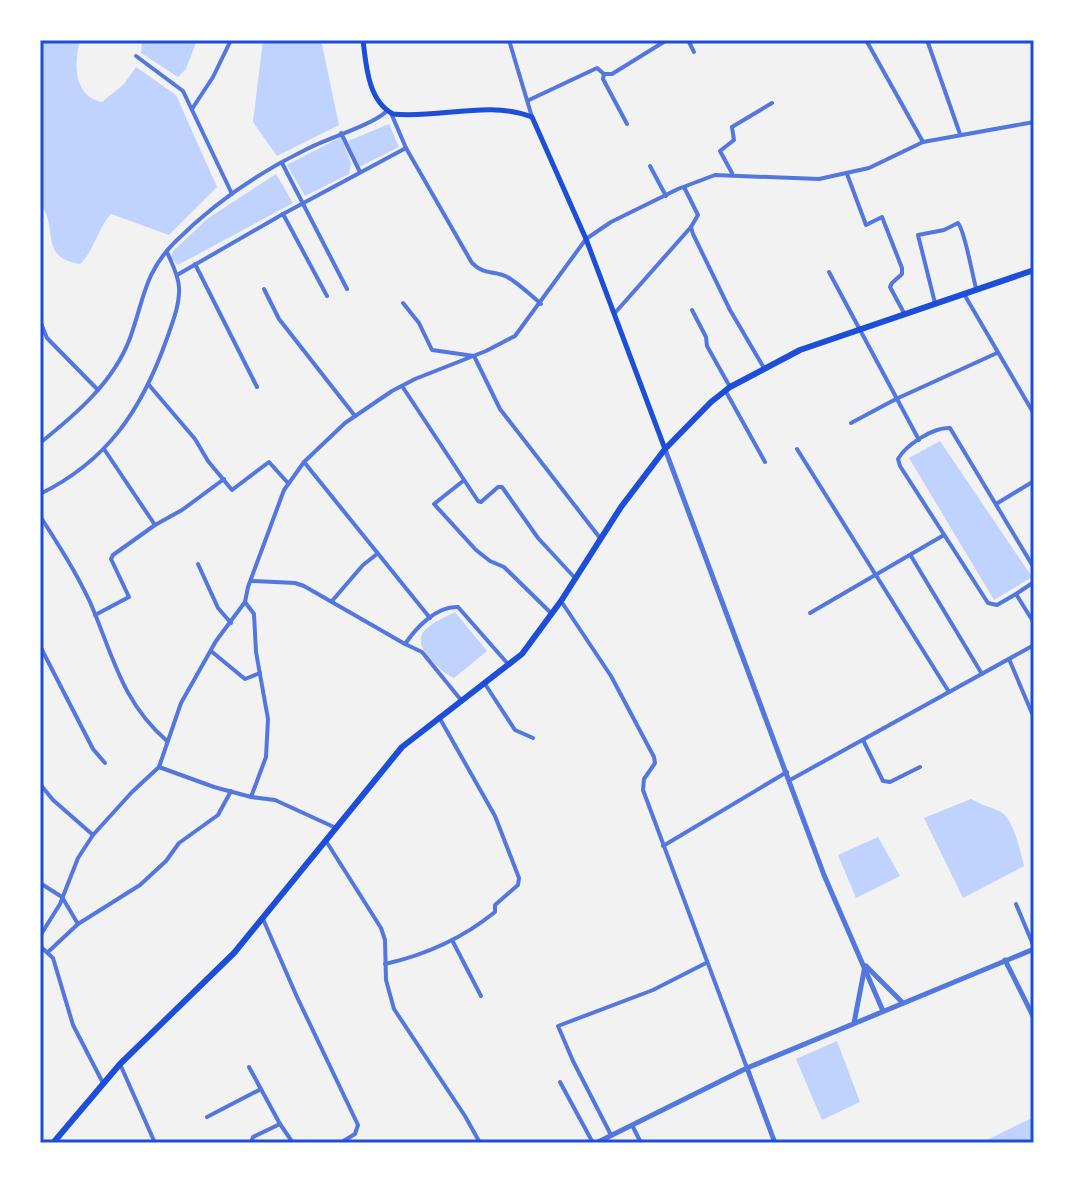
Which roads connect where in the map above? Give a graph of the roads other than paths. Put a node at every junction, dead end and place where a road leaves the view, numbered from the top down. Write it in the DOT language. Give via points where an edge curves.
graph roads {
  1 [pos="231,40"];
  2 [pos="363,40"];
  3 [pos="509,40"];
  4 [pos="667,40"];
  5 [pos="688,40"];
  6 [pos="866,40"];
  7 [pos="927,40"];
  8 [pos="694,52"];
  9 [pos="136,56"];
  10 [pos="604,74"];
  11 [pos="529,100"];
  12 [pos="772,103"];
  13 [pos="192,109"];
  14 [pos="389,112"];
  15 [pos="532,117"];
  16 [pos="1034,122"];
  17 [pos="627,124"];
  18 [pos="341,133"];
  19 [pos="960,134"];
  20 [pos="923,142"];
  21 [pos="406,148"];
  22 [pos="281,162"];
  23 [pos="650,166"];
  24 [pos="360,172"];
  25 [pos="732,173"];
  26 [pos="847,174"];
  27 [pos="684,187"];
  28 [pos="232,194"];
  29 [pos="666,196"];
  30 [pos="303,202"];
  31 [pos="283,214"];
  32 [pos="691,227"];
  33 [pos="586,239"];
  34 [pos="166,251"];
  35 [pos="195,264"];
  36 [pos="1034,270"];
  37 [pos="829,272"];
  38 [pos="177,275"];
  39 [pos="264,289"];
  40 [pos="347,289"];
  41 [pos="976,289"];
  42 [pos="964,294"];
  43 [pos="327,296"];
  44 [pos="403,303"];
  45 [pos="935,303"];
  46 [pos="541,304"];
  47 [pos="692,310"];
  48 [pos="904,313"];
  49 [pos="614,314"];
  50 [pos="40,321"];
  51 [pos="858,329"];
  52 [pos="997,353"];
  53 [pos="474,356"];
  54 [pos="764,368"];
  55 [pos="149,385"];
  56 [pos="402,386"];
  57 [pos="257,387"];
  58 [pos="728,388"];
  59 [pos="98,390"];
  60 [pos="896,399"];
  61 [pos="1034,414"];
  62 [pos="355,416"];
  63 [pos="851,423"];
  64 [pos="919,440"];
  65 [pos="40,443"];
  66 [pos="104,449"];
  67 [pos="665,449"];
  68 [pos="797,449"];
  69 [pos="304,462"];
  70 [pos="765,462"];
  71 [pos="224,479"];
  72 [pos="463,481"];
  73 [pos="1034,481"];
  74 [pos="288,483"];
  75 [pos="40,494"];
  76 [pos="996,504"];
  77 [pos="40,516"];
  78 [pos="155,525"];
  79 [pos="944,535"];
  80 [pos="600,538"];
  81 [pos="377,554"];
  82 [pos="910,555"];
  83 [pos="198,564"];
  84 [pos="1034,568"];
  85 [pos="876,575"];
  86 [pos="575,578"];
  87 [pos="250,581"];
  88 [pos="1034,582"];
  89 [pos="1016,594"];
  90 [pos="561,601"];
  91 [pos="245,602"];
  92 [pos="331,602"];
  93 [pos="810,613"];
  94 [pos="552,614"];
  95 [pos="95,615"];
  96 [pos="430,618"];
  97 [pos="231,623"];
  98 [pos="1034,623"];
  99 [pos="405,644"];
  100 [pos="1034,645"];
  101 [pos="40,646"];
  102 [pos="211,651"];
  103 [pos="1009,659"];
  104 [pos="509,666"];
  105 [pos="260,673"];
  106 [pos="982,674"];
  107 [pos="485,684"];
  108 [pos="949,692"];
  109 [pos="461,700"];
  110 [pos="439,717"];
  111 [pos="1034,718"];
  112 [pos="533,738"];
  113 [pos="863,740"];
  114 [pos="167,741"];
  115 [pos="105,763"];
  116 [pos="159,767"];
  117 [pos="920,767"];
  118 [pos="787,772"];
  119 [pos="790,780"];
  120 [pos="40,784"];
  121 [pos="231,791"];
  122 [pos="251,797"];
  123 [pos="336,828"];
  124 [pos="93,835"];
  125 [pos="324,839"];
  126 [pos="663,846"];
  127 [pos="40,883"];
  128 [pos="62,897"];
  129 [pos="1016,904"];
  130 [pos="263,919"];
  131 [pos="78,924"];
  132 [pos="40,936"];
  133 [pos="452,940"];
  134 [pos="40,946"];
  135 [pos="1034,948"];
  136 [pos="48,952"];
  137 [pos="1005,960"];
  138 [pos="706,963"];
  139 [pos="385,964"];
  140 [pos="865,965"];
  141 [pos="481,996"];
  142 [pos="903,1003"];
  143 [pos="883,1011"];
  144 [pos="1034,1018"];
  145 [pos="854,1023"];
  146 [pos="120,1064"];
  147 [pos="249,1067"];
  148 [pos="747,1068"];
  149 [pos="560,1082"];
  150 [pos="103,1083"];
  151 [pos="261,1089"];
  152 [pos="207,1117"];
  153 [pos="280,1124"];
  154 [pos="632,1125"];
  155 [pos="611,1135"];
  156 [pos="53,1143"];
  157 [pos="155,1143"];
  158 [pos="251,1143"];
  159 [pos="293,1143"];
  160 [pos="340,1143"];
  161 [pos="480,1143"];
  162 [pos="594,1143"];
  163 [pos="641,1143"];
  164 [pos="775,1143"];
  1 -- 13 [label="street"];
  2 -- 14 [label="main road" via="370,80"];
  3 -- 11 [label="street"];
  4 -- 10 [label="street"];
  5 -- 8 [label="street"];
  6 -- 20 [label="street"];
  7 -- 19 [label="street"];
  9 -- 13 [label="street" via="179,86"];
  10 -- 11 [label="street" via="597,68"];
  10 -- 17 [label="street"];
  11 -- 15 [label="street"];
  12 -- 25 [label="street" via="732,127 734,140 720,151"];
  13 -- 28 [label="street"];
  14 -- 15 [label="main road"];
  14 -- 18 [label="street"];
  14 -- 21 [label="street"];
  15 -- 33 [label="main road"];
  16 -- 19 [label="street"];
  18 -- 22 [label="street"];
  18 -- 24 [label="street"];
  19 -- 20 [label="street"];
  20 -- 26 [label="street"];
  21 -- 24 [label="street"];
  21 -- 46 [label="street" via="472,263 482,272 511,279"];
  22 -- 28 [label="street"];
  22 -- 30 [label="street"];
  23 -- 29 [label="street"];
  24 -- 30 [label="street"];
  25 -- 26 [label="street" via="793,179"];
  25 -- 27 [label="street"];
  26 -- 48 [label="street" via="866,225 882,217 903,272 890,287"];
  27 -- 29 [label="street"];
  27 -- 32 [label="street" via="698,215"];
  28 -- 34 [label="street"];
  29 -- 33 [label="street"];
  30 -- 31 [label="street"];
  30 -- 40 [label="street"];
  31 -- 35 [label="street"];
  31 -- 43 [label="street"];
  32 -- 49 [label="street"];
  32 -- 54 [label="street"];
  33 -- 46 [label="street"];
  33 -- 49 [label="main road"];
  34 -- 38 [label="street"];
  34 -- 59 [label="street" via="147,281 130,339"];
  35 -- 38 [label="street"];
  35 -- 57 [label="street"];
  36 -- 41 [label="main road"];
  37 -- 51 [label="street"];
  38 -- 55 [label="street" via="174,315"];
  39 -- 62 [label="street" via="279,319"];
  41 -- 42 [label="main road"];
  41 -- 45 [label="street" via="965,232 958,223 919,235"];
  42 -- 45 [label="main road"];
  42 -- 52 [label="street"];
  44 -- 53 [label="street" via="432,350"];
  45 -- 48 [label="main road"];
  46 -- 53 [label="street" via="515,336"];
  47 -- 58 [label="street"];
  48 -- 51 [label="main road"];
  49 -- 67 [label="main road"];
  50 -- 59 [label="street" via="47,338"];
  51 -- 54 [label="main road"];
  51 -- 60 [label="street"];
  52 -- 60 [label="street"];
  52 -- 61 [label="street"];
  53 -- 56 [label="street"];
  53 -- 80 [label="street" via="500,409"];
  54 -- 58 [label="main road"];
  55 -- 66 [label="street"];
  55 -- 71 [label="street"];
  56 -- 62 [label="street"];
  56 -- 72 [label="street"];
  58 -- 67 [label="main road"];
  58 -- 70 [label="street"];
  59 -- 65 [label="street"];
  60 -- 63 [label="street"];
  60 -- 64 [label="street"];
  62 -- 69 [label="street"];
  64 -- 76 [label="street" via="950,428"];
  64 -- 79 [label="street" via="898,462"];
  66 -- 75 [label="street" via="79,472"];
  66 -- 78 [label="street"];
  67 -- 80 [label="main road"];
  67 -- 118 [label="street"];
  68 -- 85 [label="street"];
  69 -- 74 [label="street"];
  69 -- 81 [label="street"];
  71 -- 74 [label="street" via="232,490 269,462"];
  71 -- 78 [label="street"];
  72 -- 86 [label="street" via="481,502 502,487"];
  72 -- 94 [label="street" via="434,504 476,550 504,567"];
  73 -- 76 [label="street"];
  74 -- 87 [label="street"];
  76 -- 84 [label="street"];
  77 -- 95 [label="street"];
  78 -- 95 [label="street" via="111,559 129,597"];
  79 -- 82 [label="street"];
  79 -- 89 [label="street" via="988,603 997,605"];
  80 -- 86 [label="main road"];
  81 -- 92 [label="street"];
  81 -- 96 [label="street"];
  82 -- 85 [label="street"];
  82 -- 106 [label="street"];
  83 -- 97 [label="street" via="218,608"];
  85 -- 93 [label="street"];
  85 -- 108 [label="street"];
  86 -- 90 [label="main road"];
  87 -- 91 [label="street"];
  87 -- 92 [label="street" via="293,584"];
  88 -- 89 [label="street"];
  89 -- 98 [label="street"];
  90 -- 94 [label="main road"];
  90 -- 126 [label="street" via="611,676 654,757 642,784"];
  91 -- 97 [label="street"];
  91 -- 105 [label="street" via="254,614"];
  92 -- 99 [label="street"];
  94 -- 104 [label="main road"];
  95 -- 114 [label="street" via="121,683"];
  96 -- 99 [label="street"];
  96 -- 104 [label="street" via="458,607"];
  97 -- 102 [label="street"];
  99 -- 109 [label="street" via="422,652"];
  100 -- 103 [label="street"];
  101 -- 115 [label="street"];
  102 -- 105 [label="street" via="245,679"];
  102 -- 114 [label="street" via="181,703"];
  103 -- 106 [label="street"];
  103 -- 111 [label="street"];
  104 -- 107 [label="main road"];
  105 -- 122 [label="street" via="268,719 266,757"];
  106 -- 108 [label="street"];
  107 -- 109 [label="main road"];
  107 -- 112 [label="street" via="515,730"];
  108 -- 113 [label="street"];
  109 -- 110 [label="main road"];
  110 -- 123 [label="main road" via="402,747"];
  110 -- 133 [label="street" via="495,816 519,878 516,888 495,905 495,912"];
  113 -- 117 [label="street" via="883,781"];
  113 -- 119 [label="street"];
  114 -- 116 [label="street"];
  116 -- 121 [label="street"];
  116 -- 124 [label="street"];
  118 -- 119 [label="street"];
  118 -- 126 [label="street"];
  119 -- 140 [label="street" via="824,875"];
  120 -- 124 [label="street"];
  121 -- 122 [label="street"];
  121 -- 131 [label="street" via="218,815 179,843 140,885"];
  122 -- 123 [label="street" via="275,800"];
  123 -- 125 [label="main road"];
  124 -- 128 [label="street"];
  125 -- 130 [label="main road"];
  125 -- 139 [label="street" via="381,928"];
  126 -- 138 [label="street"];
  127 -- 128 [label="street"];
  128 -- 131 [label="street"];
  128 -- 132 [label="street"];
  129 -- 135 [label="street"];
  130 -- 146 [label="main road"];
  130 -- 160 [label="street" via="358,1125 355,1134"];
  131 -- 136 [label="street"];
  133 -- 139 [label="street"];
  133 -- 141 [label="street"];
  134 -- 136 [label="street"];
  135 -- 137 [label="street"];
  136 -- 150 [label="street" via="81,1043"];
  137 -- 142 [label="street"];
  137 -- 144 [label="street"];
  138 -- 148 [label="street"];
  138 -- 155 [label="street" via="653,990 558,1026"];
  139 -- 161 [label="street" via="400,1022"];
  140 -- 142 [label="street"];
  140 -- 143 [label="street"];
  140 -- 145 [label="street"];
  142 -- 143 [label="street"];
  143 -- 145 [label="street"];
  145 -- 148 [label="street"];
  146 -- 150 [label="main road"];
  146 -- 157 [label="street"];
  147 -- 151 [label="street"];
  148 -- 154 [label="street"];
  148 -- 164 [label="street"];
  149 -- 162 [label="street"];
  150 -- 156 [label="main road"];
  151 -- 152 [label="street"];
  151 -- 153 [label="street"];
  153 -- 158 [label="street"];
  153 -- 159 [label="street"];
  154 -- 155 [label="street"];
  154 -- 163 [label="street"];
  155 -- 162 [label="street"];
}
